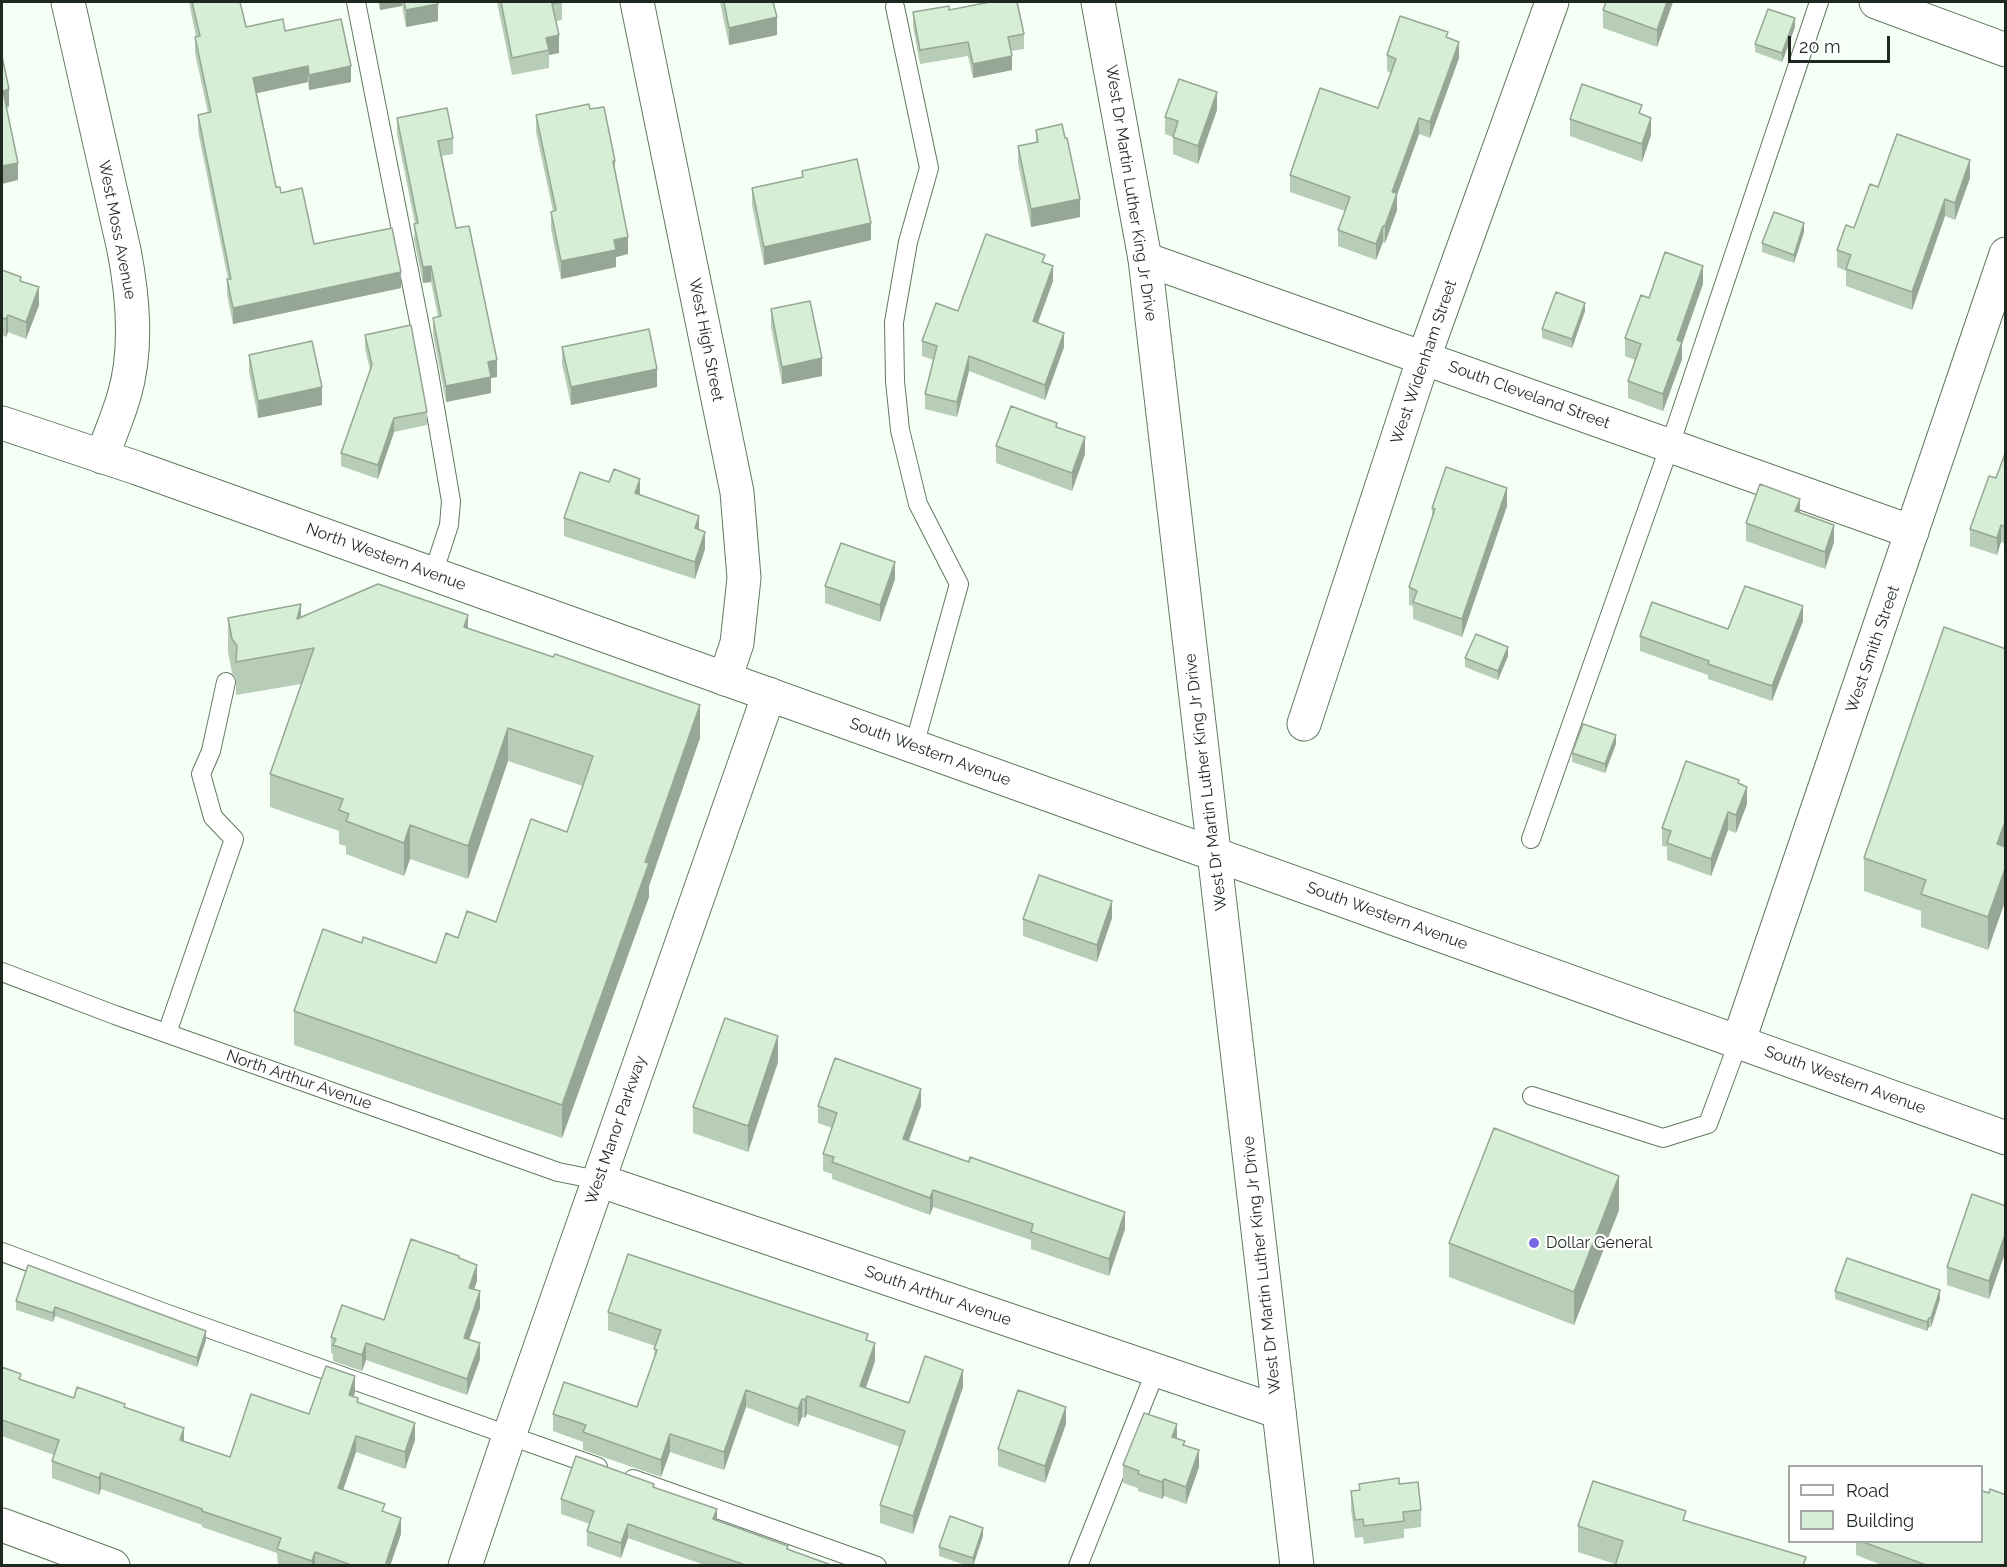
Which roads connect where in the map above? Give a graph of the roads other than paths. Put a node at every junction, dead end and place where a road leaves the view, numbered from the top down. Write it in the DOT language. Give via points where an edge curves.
graph roads {
  1 [pos="68,2"];
  2 [pos="356,2"];
  3 [pos="638,2"];
  4 [pos="1098,2"];
  5 [pos="1552,2"];
  6 [pos="1819,2"];
  7 [pos="1876,2"];
  8 [pos="895,7"];
  9 [pos="2006,50"];
  10 [pos="2006,254"];
  11 [pos="1145,259"];
  12 [pos="1424,357"];
  13 [pos="2,423"];
  14 [pos="1670,445"];
  15 [pos="102,457"];
  16 [pos="1912,532"];
  17 [pos="433,574"];
  18 [pos="725,679"];
  19 [pos="226,682"];
  20 [pos="769,694"];
  21 [pos="1304,724"];
  22 [pos="914,746"];
  23 [pos="1530,839"];
  24 [pos="1215,855"];
  25 [pos="2,972"];
  26 [pos="167,1034"];
  27 [pos="1738,1043"];
  28 [pos="1533,1096"];
  29 [pos="2006,1138"];
  30 [pos="598,1180"];
  31 [pos="2,1252"];
  32 [pos="1156,1370"];
  33 [pos="1279,1412"];
  34 [pos="509,1436"];
  35 [pos="2,1525"];
  36 [pos="113,1566"];
  37 [pos="465,1566"];
  38 [pos="877,1566"];
  39 [pos="1078,1566"];
  40 [pos="1297,1566"];
  1 -- 15 [label="street, West Moss Avenue" via="124,250 133,309 130,370"];
  2 -- 17 [label="lane" via="451,501 449,525"];
  3 -- 18 [label="street, West High Street" via="737,492 744,578 737,643"];
  4 -- 11 [label="street, West Dr Martin Luther King Jr Drive"];
  5 -- 12 [label="street, West Widenham Street"];
  6 -- 14 [label="lane"];
  7 -- 9 [label="street"];
  8 -- 22 [label="lane" via="929,168 908,242 894,322 900,430 918,504 959,584"];
  10 -- 16 [label="street, West Smith Street"];
  11 -- 12 [label="street, South Cleveland Street"];
  11 -- 24 [label="street, West Dr Martin Luther King Jr Drive"];
  12 -- 14 [label="street, South Cleveland Street"];
  12 -- 21 [label="street, West Widenham Street"];
  13 -- 15 [label="street, North Western Avenue"];
  14 -- 16 [label="street, South Cleveland Street"];
  14 -- 23 [label="lane"];
  15 -- 17 [label="street, North Western Avenue"];
  16 -- 27 [label="street, West Smith Street"];
  17 -- 18 [label="street, North Western Avenue"];
  18 -- 20 [label="street, North Western Avenue"];
  19 -- 26 [label="lane" via="211,751 201,774 213,817 234,839"];
  20 -- 22 [label="street, South Western Avenue"];
  20 -- 30 [label="street, West Manor Parkway"];
  22 -- 24 [label="street, South Western Avenue"];
  24 -- 27 [label="street, South Western Avenue"];
  24 -- 33 [label="street, West Dr Martin Luther King Jr Drive"];
  25 -- 26 [label="lane, North Arthur Avenue"];
  26 -- 30 [label="lane, North Arthur Avenue" via="558,1172"];
  27 -- 28 [label="lane" via="1708,1124 1664,1138"];
  27 -- 29 [label="street, South Western Avenue"];
  30 -- 32 [label="street, South Arthur Avenue"];
  30 -- 34 [label="street, West Manor Parkway"];
  31 -- 34 [label="lane"];
  32 -- 33 [label="street, South Arthur Avenue"];
  32 -- 39 [label="lane"];
  33 -- 40 [label="street, West Dr Martin Luther King Jr Drive"];
  34 -- 37 [label="street, West Manor Parkway"];
  34 -- 38 [label="lane"];
  35 -- 36 [label="street"];
}
